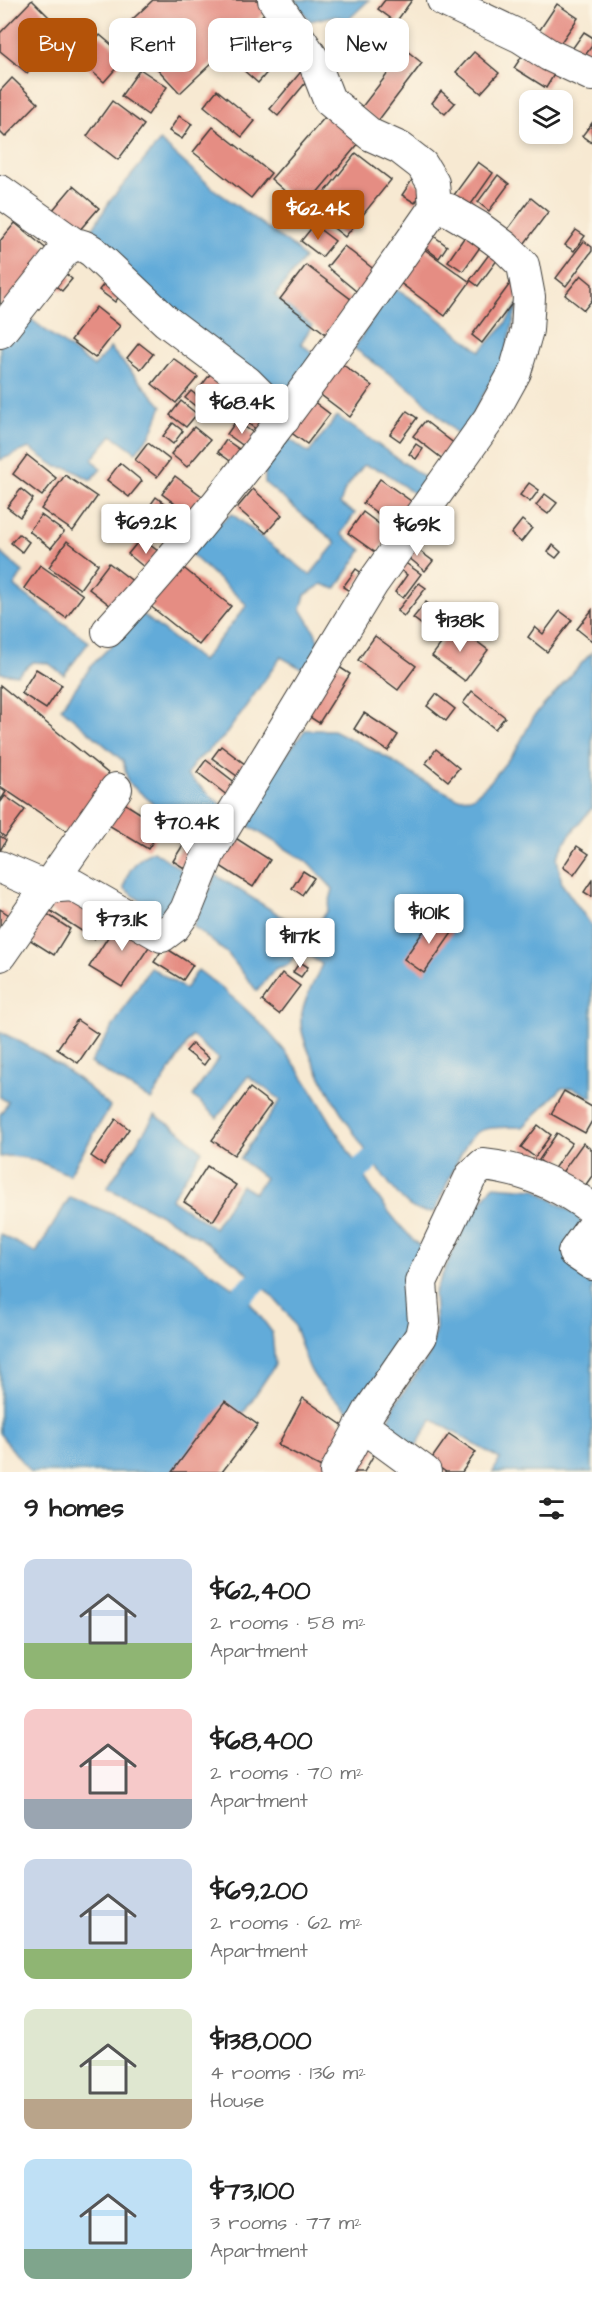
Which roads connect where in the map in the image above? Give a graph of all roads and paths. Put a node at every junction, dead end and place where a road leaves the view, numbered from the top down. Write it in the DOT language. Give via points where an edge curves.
graph roads {
  1 [pos="274,0"];
  2 [pos="443,0"];
  3 [pos="592,75"];
  4 [pos="0,191"];
  5 [pos="435,207"];
  6 [pos="74,244"];
  7 [pos="0,332"];
  8 [pos="284,419"];
  9 [pos="108,631"];
  10 [pos="116,789"];
  11 [pos="0,867"];
  12 [pos="46,887"];
  13 [pos="0,954"];
  14 [pos="592,1209"];
  15 [pos="592,1227"];
  16 [pos="592,1264"];
  17 [pos="360,1425"];
  18 [pos="336,1472"];
  19 [pos="425,1472"];
  1 -- 5 [label="street" via="313,59 329,100 371,135 400,148 422,165 433,183"];
  2 -- 3 [label="street"];
  4 -- 6 [label="street"];
  5 -- 8 [label="street"];
  5 -- 12 [label="street" via="449,210 478,227 523,265 529,297 527,330 515,372 489,419 372,584 209,853 186,910 174,927 162,936 73,885"];
  6 -- 7 [label="street" via="64,251"];
  6 -- 8 [label="street" via="92,251 166,321 247,382"];
  8 -- 9 [label="street" via="191,539"];
  10 -- 12 [label="street"];
  11 -- 12 [label="street"];
  12 -- 13 [label="street"];
  14 -- 17 [label="street" via="548,1182 507,1167 483,1165 471,1176 421,1282 421,1336"];
  15 -- 16 [label="street" via="574,1251"];
  17 -- 18 [label="street"];
  17 -- 19 [label="street"];
}
